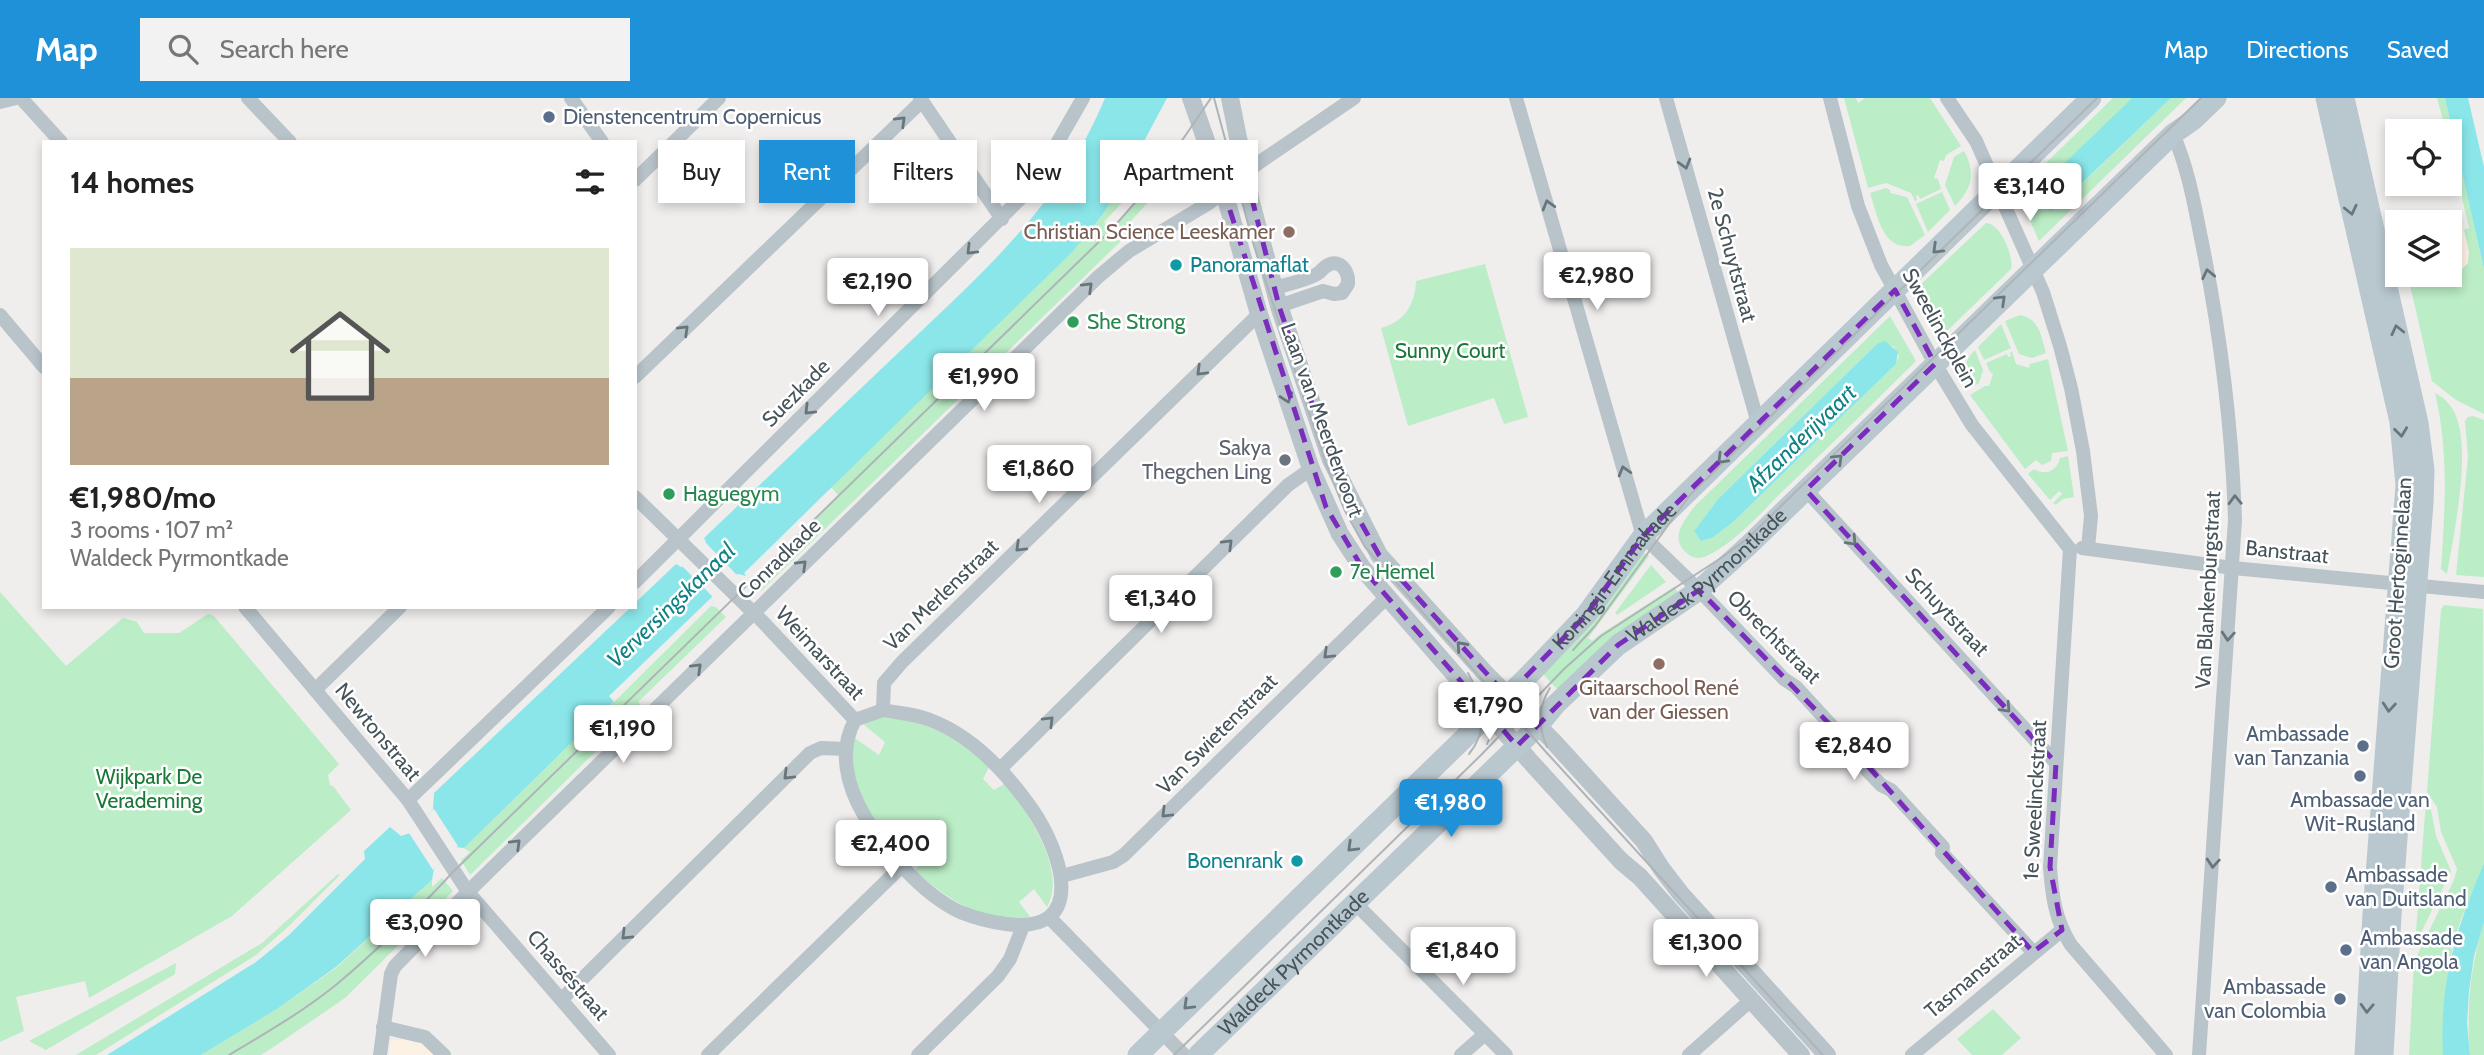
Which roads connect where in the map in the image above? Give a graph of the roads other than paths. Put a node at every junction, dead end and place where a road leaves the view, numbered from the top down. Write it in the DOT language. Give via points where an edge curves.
graph roads {
  1 [pos="18,98"];
  2 [pos="248,98"];
  3 [pos="571,98"];
  4 [pos="719,98"];
  5 [pos="1083,98"];
  6 [pos="1191,98"];
  7 [pos="1354,98"];
  8 [pos="1516,98"];
  9 [pos="1666,98"];
  10 [pos="1830,98"];
  11 [pos="1947,98"];
  12 [pos="2091,98"];
  13 [pos="2216,98"];
  14 [pos="2326,98"];
  15 [pos="2344,98"];
  16 [pos="921,99"];
  17 [pos="1232,99"];
  18 [pos="0,102"];
  19 [pos="2173,134"];
  20 [pos="59,140"];
  21 [pos="287,140"];
  22 [pos="602,140"];
  23 [pos="1206,140"];
  24 [pos="1243,140"];
  25 [pos="1258,165"];
  26 [pos="637,178"];
  27 [pos="1997,190"];
  28 [pos="1206,203"];
  29 [pos="1227,203"];
  30 [pos="1255,203"];
  31 [pos="1002,219"];
  32 [pos="2032,270"];
  33 [pos="1895,290"];
  34 [pos="1259,314"];
  35 [pos="0,315"];
  36 [pos="1935,364"];
  37 [pos="42,365"];
  38 [pos="637,375"];
  39 [pos="1758,423"];
  40 [pos="1311,469"];
  41 [pos="1806,490"];
  42 [pos="637,499"];
  43 [pos="1643,536"];
  44 [pos="678,540"];
  45 [pos="2088,548"];
  46 [pos="2070,549"];
  47 [pos="2233,568"];
  48 [pos="637,580"];
  49 [pos="2408,585"];
  50 [pos="1699,590"];
  51 [pos="2484,592"];
  52 [pos="1387,597"];
  53 [pos="247,609"];
  54 [pos="398,609"];
  55 [pos="607,609"];
  56 [pos="753,613"];
  57 [pos="315,690"];
  58 [pos="1507,696"];
  59 [pos="883,710"];
  60 [pos="1489,714"];
  61 [pos="855,720"];
  62 [pos="1537,727"];
  63 [pos="1517,746"];
  64 [pos="846,748"];
  65 [pos="2056,762"];
  66 [pos="1000,769"];
  67 [pos="408,800"];
  68 [pos="902,866"];
  69 [pos="1062,876"];
  70 [pos="468,892"];
  71 [pos="1354,902"];
  72 [pos="1049,918"];
  73 [pos="1023,926"];
  74 [pos="2062,930"];
  75 [pos="2033,952"];
  76 [pos="562,999"];
  77 [pos="1751,1000"];
  78 [pos="383,1027"];
  79 [pos="1162,1031"];
  80 [pos="1485,1034"];
  81 [pos="380,1055"];
  82 [pos="444,1055"];
  83 [pos="609,1055"];
  84 [pos="708,1055"];
  85 [pos="918,1055"];
  86 [pos="1138,1055"];
  87 [pos="1184,1055"];
  88 [pos="1198,1055"];
  89 [pos="1461,1055"];
  90 [pos="1506,1055"];
  91 [pos="1689,1055"];
  92 [pos="1801,1055"];
  93 [pos="1827,1055"];
  94 [pos="1912,1055"];
  95 [pos="2166,1055"];
  96 [pos="2199,1055"];
  97 [pos="2365,1055"];
  98 [pos="2383,1055"];
  1 -- 18 [label="street"];
  1 -- 20 [label="street"];
  2 -- 21 [label="street"];
  3 -- 22 [label="street"];
  4 -- 26 [label="street"];
  5 -- 31 [label="street, Suezkade" via="1032,187"];
  6 -- 23 [label="street, Laan van Meerdervoort"];
  7 -- 25 [label="street, Conradkade"];
  43 -- 8 [label="street, Obrechtstraat, one-way"];
  9 -- 39 [label="street, 2e Schuytstraat, one-way"];
  10 -- 33 [label="street, Sweelinckplein" via="1865,225"];
  11 -- 27 [label="street" via="1976,141"];
  12 -- 27 [label="main road, Koningin Emmakade"];
  13 -- 19 [label="main road, Waldeck Pyrmontkade"];
  14 -- 49 [label="main road, Groot Hertoginnelaan, one-way" via="2400,422"];
  49 -- 15 [label="main road, Groot Hertoginnelaan, one-way" via="2423,492 2418,423"];
  16 -- 31 [label="street"];
  38 -- 16 [label="street, one-way"];
  17 -- 24 [label="street, Laan van Meerdervoort"];
  19 -- 32 [label="main road, Waldeck Pyrmontkade"];
  47 -- 19 [label="street, Van Blankenburgstraat, one-way" via="2233,457 2224,364 2185,161"];
  27 -- 32 [label="street"];
  27 -- 33 [label="main road, Koningin Emmakade, one-way"];
  56 -- 28 [label="street, Conradkade, one-way" via="1098,277 1129,251"];
  29 -- 34 [label="street, Laan van Meerdervoort"];
  58 -- 30 [label="street, Laan van Meerdervoort, one-way" via="1379,555 1331,460 1261,246"];
  31 -- 44 [label="street, Suezkade, one-way"];
  36 -- 32 [label="main road, Waldeck Pyrmontkade, one-way"];
  32 -- 45 [label="street" via="2043,292 2071,388 2091,516"];
  33 -- 36 [label="street, Sweelinckplein"];
  33 -- 39 [label="main road, Koningin Emmakade"];
  34 -- 40 [label="street, Laan van Meerdervoort, one-way"];
  34 -- 59 [label="street, Van Merlenstraat, one-way" via="902,662 884,683"];
  35 -- 37 [label="street"];
  41 -- 36 [label="main road, Waldeck Pyrmontkade, one-way"];
  36 -- 46 [label="street, Sweelinckplein" via="1972,425"];
  39 -- 43 [label="main road, Koningin Emmakade, one-way"];
  40 -- 52 [label="street, Laan van Meerdervoort" via="1339,534"];
  66 -- 40 [label="street, one-way" via="1288,485"];
  41 -- 50 [label="main road, Waldeck Pyrmontkade"];
  41 -- 65 [label="street, Schuytstraat, one-way"];
  42 -- 44 [label="street, Weimarstraat"];
  43 -- 50 [label="street, Obrechtstraat"];
  43 -- 58 [label="main road, Koningin Emmakade" via="1586,615"];
  44 -- 48 [label="street, Suezkade"];
  44 -- 56 [label="street, Weimarstraat"];
  45 -- 46 [label="street, Banstraat"];
  45 -- 47 [label="street, Banstraat"];
  46 -- 65 [label="street, 1e Sweelinckstraat"];
  47 -- 49 [label="street, Banstraat"];
  47 -- 96 [label="street, Van Blankenburgstraat, one-way"];
  49 -- 51 [label="street, Banstraat"];
  49 -- 97 [label="main road, Groot Hertoginnelaan, one-way" via="2372,928"];
  49 -- 98 [label="main road, Groot Hertoginnelaan"];
  50 -- 62 [label="main road, Waldeck Pyrmontkade" via="1618,645"];
  50 -- 75 [label="street, Obrechtstraat" via="1784,680 1796,687"];
  52 -- 60 [label="street, Laan van Meerdervoort"];
  52 -- 69 [label="street, Van Swietenstraat, one-way" via="1124,855"];
  53 -- 57 [label="street, Newtonstraat"];
  54 -- 57 [label="street"];
  55 -- 67 [label="street"];
  56 -- 61 [label="street, Weimarstraat"];
  70 -- 56 [label="street, Conradkade, one-way"];
  57 -- 67 [label="street, Newtonstraat"];
  58 -- 60 [label="main road, Koningin Emmakade"];
  58 -- 62 [label="street, Laan van Meerdervoort"];
  59 -- 61 [label="street"];
  59 -- 66 [label="street" via="928,719 958,734"];
  60 -- 63 [label="street, Laan van Meerdervoort"];
  60 -- 79 [label="main road, Koningin Emmakade, one-way"];
  61 -- 64 [label="street"];
  62 -- 63 [label="main road, Waldeck Pyrmontkade"];
  62 -- 93 [label="street, Laan van Meerdervoort" via="1644,841 1681,894"];
  63 -- 71 [label="main road, Waldeck Pyrmontkade"];
  63 -- 77 [label="street, Laan van Meerdervoort"];
  64 -- 68 [label="street" via="847,776 859,806"];
  64 -- 76 [label="street, one-way" via="810,753"];
  65 -- 74 [label="street, 1e Sweelinckstraat" via="2050,867 2052,899"];
  66 -- 69 [label="street" via="1041,822"];
  67 -- 70 [label="street, Newtonstraat"];
  68 -- 73 [label="street" via="958,911"];
  68 -- 84 [label="street"];
  69 -- 72 [label="street" via="1062,895"];
  70 -- 76 [label="street, Chasséstraat"];
  70 -- 78 [label="street, Conradkade" via="395,966"];
  71 -- 80 [label="street"];
  71 -- 88 [label="main road, Waldeck Pyrmontkade"];
  72 -- 73 [label="street"];
  72 -- 79 [label="street"];
  73 -- 85 [label="street" via="998,976"];
  74 -- 75 [label="street, Tasmanstraat"];
  74 -- 95 [label="street, 1e Sweelinckstraat"];
  75 -- 94 [label="street, Tasmanstraat"];
  76 -- 83 [label="street, Chasséstraat"];
  77 -- 91 [label="street"];
  77 -- 92 [label="street, Laan van Meerdervoort"];
  78 -- 81 [label="street, Conradkade"];
  78 -- 82 [label="street" via="425,1037"];
  79 -- 86 [label="main road, Koningin Emmakade"];
  79 -- 87 [label="street"];
  80 -- 89 [label="street"];
  80 -- 90 [label="street"];
}
